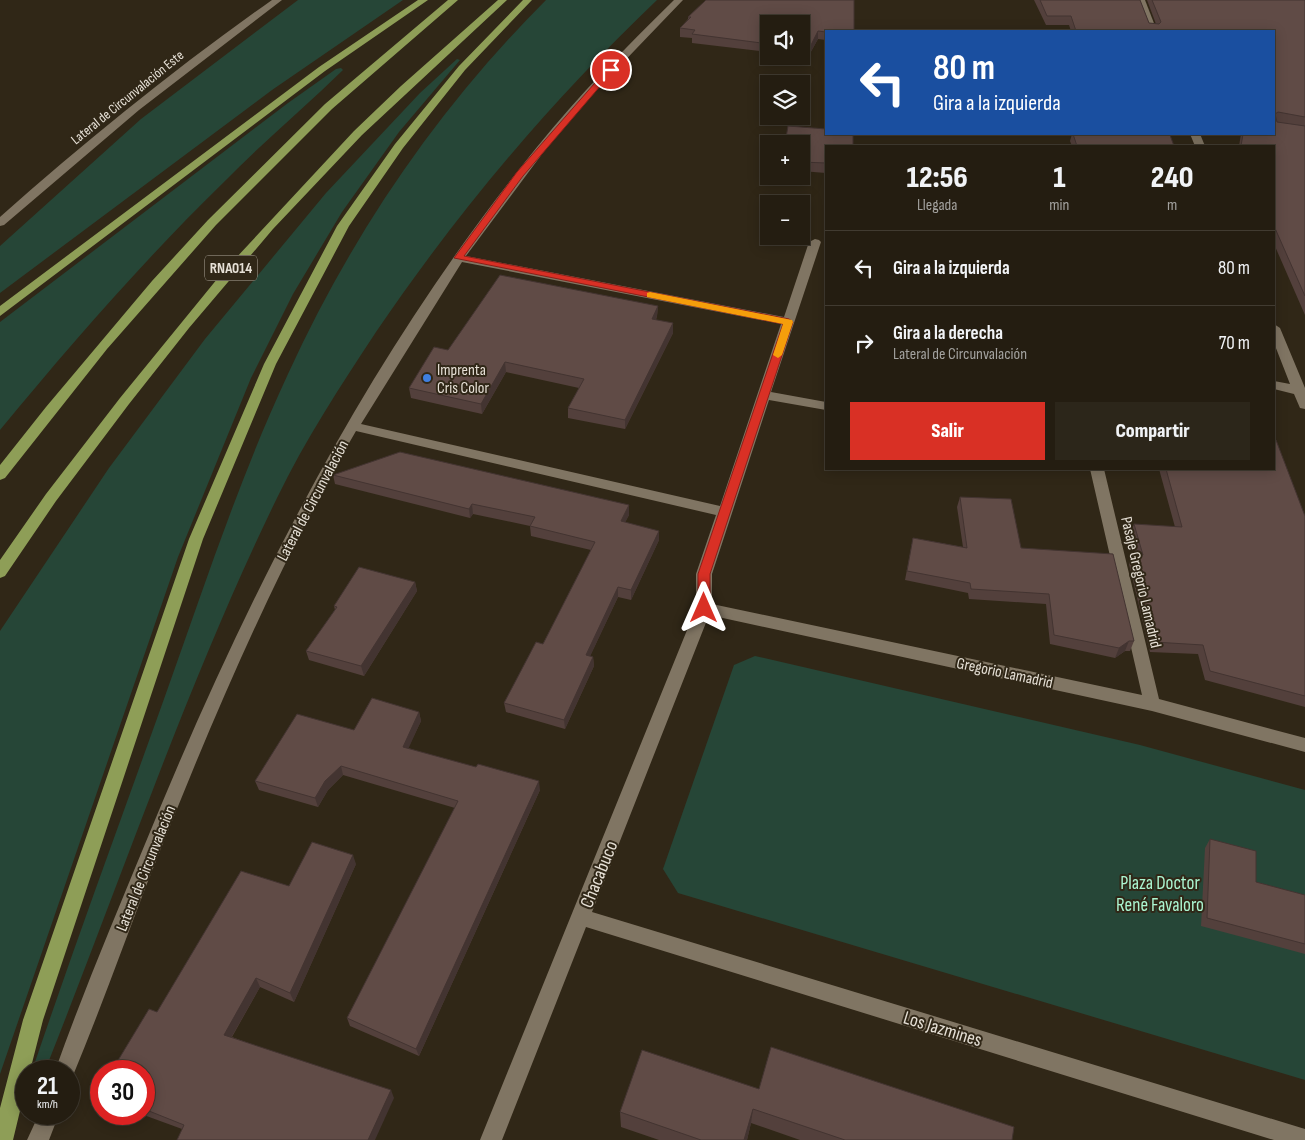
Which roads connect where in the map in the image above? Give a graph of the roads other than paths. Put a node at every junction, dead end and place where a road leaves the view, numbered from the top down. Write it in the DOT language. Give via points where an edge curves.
graph roads {
  1 [pos="278,0"];
  2 [pos="424,0"];
  3 [pos="454,0"];
  4 [pos="503,0"];
  5 [pos="528,0"];
  6 [pos="680,0"];
  7 [pos="1141,0"];
  8 [pos="1153,30"];
  9 [pos="0,223"];
  10 [pos="815,242"];
  11 [pos="458,258"];
  12 [pos="0,312"];
  13 [pos="789,322"];
  14 [pos="1275,330"];
  15 [pos="1275,385"];
  16 [pos="1302,391"];
  17 [pos="764,395"];
  18 [pos="1305,404"];
  19 [pos="825,406"];
  20 [pos="352,426"];
  21 [pos="1097,470"];
  22 [pos="0,475"];
  23 [pos="725,512"];
  24 [pos="0,572"];
  25 [pos="704,608"];
  26 [pos="1152,704"];
  27 [pos="1305,745"];
  28 [pos="580,918"];
  29 [pos="69,1060"];
  30 [pos="44,1125"];
  31 [pos="1305,1139"];
  32 [pos="2,1140"];
  33 [pos="38,1140"];
  34 [pos="491,1140"];
  1 -- 9 [label="street, Lateral de Circunvalación Este" via="158,88"];
  2 -- 12 [label="highway" via="322,70"];
  3 -- 22 [label="highway, RNA014" via="328,108 227,208 107,342"];
  4 -- 24 [label="highway, RNA014" via="353,135 245,251 113,415"];
  5 -- 32 [label="highway" via="462,68 399,146 343,226 270,364 196,539 33,1020"];
  6 -- 11 [label="street, Lateral de Circunvalación" via="566,118 510,186"];
  7 -- 8 [label="street"];
  10 -- 13 [label="street"];
  11 -- 13 [label="street"];
  11 -- 20 [label="street, Lateral de Circunvalación" via="433,292"];
  13 -- 17 [label="street"];
  14 -- 16 [label="street"];
  15 -- 16 [label="street"];
  16 -- 18 [label="street"];
  17 -- 19 [label="street"];
  17 -- 23 [label="street"];
  20 -- 23 [label="street"];
  20 -- 29 [label="street, Lateral de Circunvalación" via="277,564 202,728"];
  21 -- 26 [label="street, Pasaje Gregorio Lamadrid"];
  23 -- 25 [label="street" via="704,574"];
  25 -- 26 [label="street, Gregorio Lamadrid"];
  25 -- 28 [label="street, Chacabuco"];
  26 -- 27 [label="street, Gregorio Lamadrid"];
  28 -- 31 [label="street, Los Jazmines"];
  28 -- 34 [label="street, Chacabuco"];
  30 -- 33 [label="street"];
}
